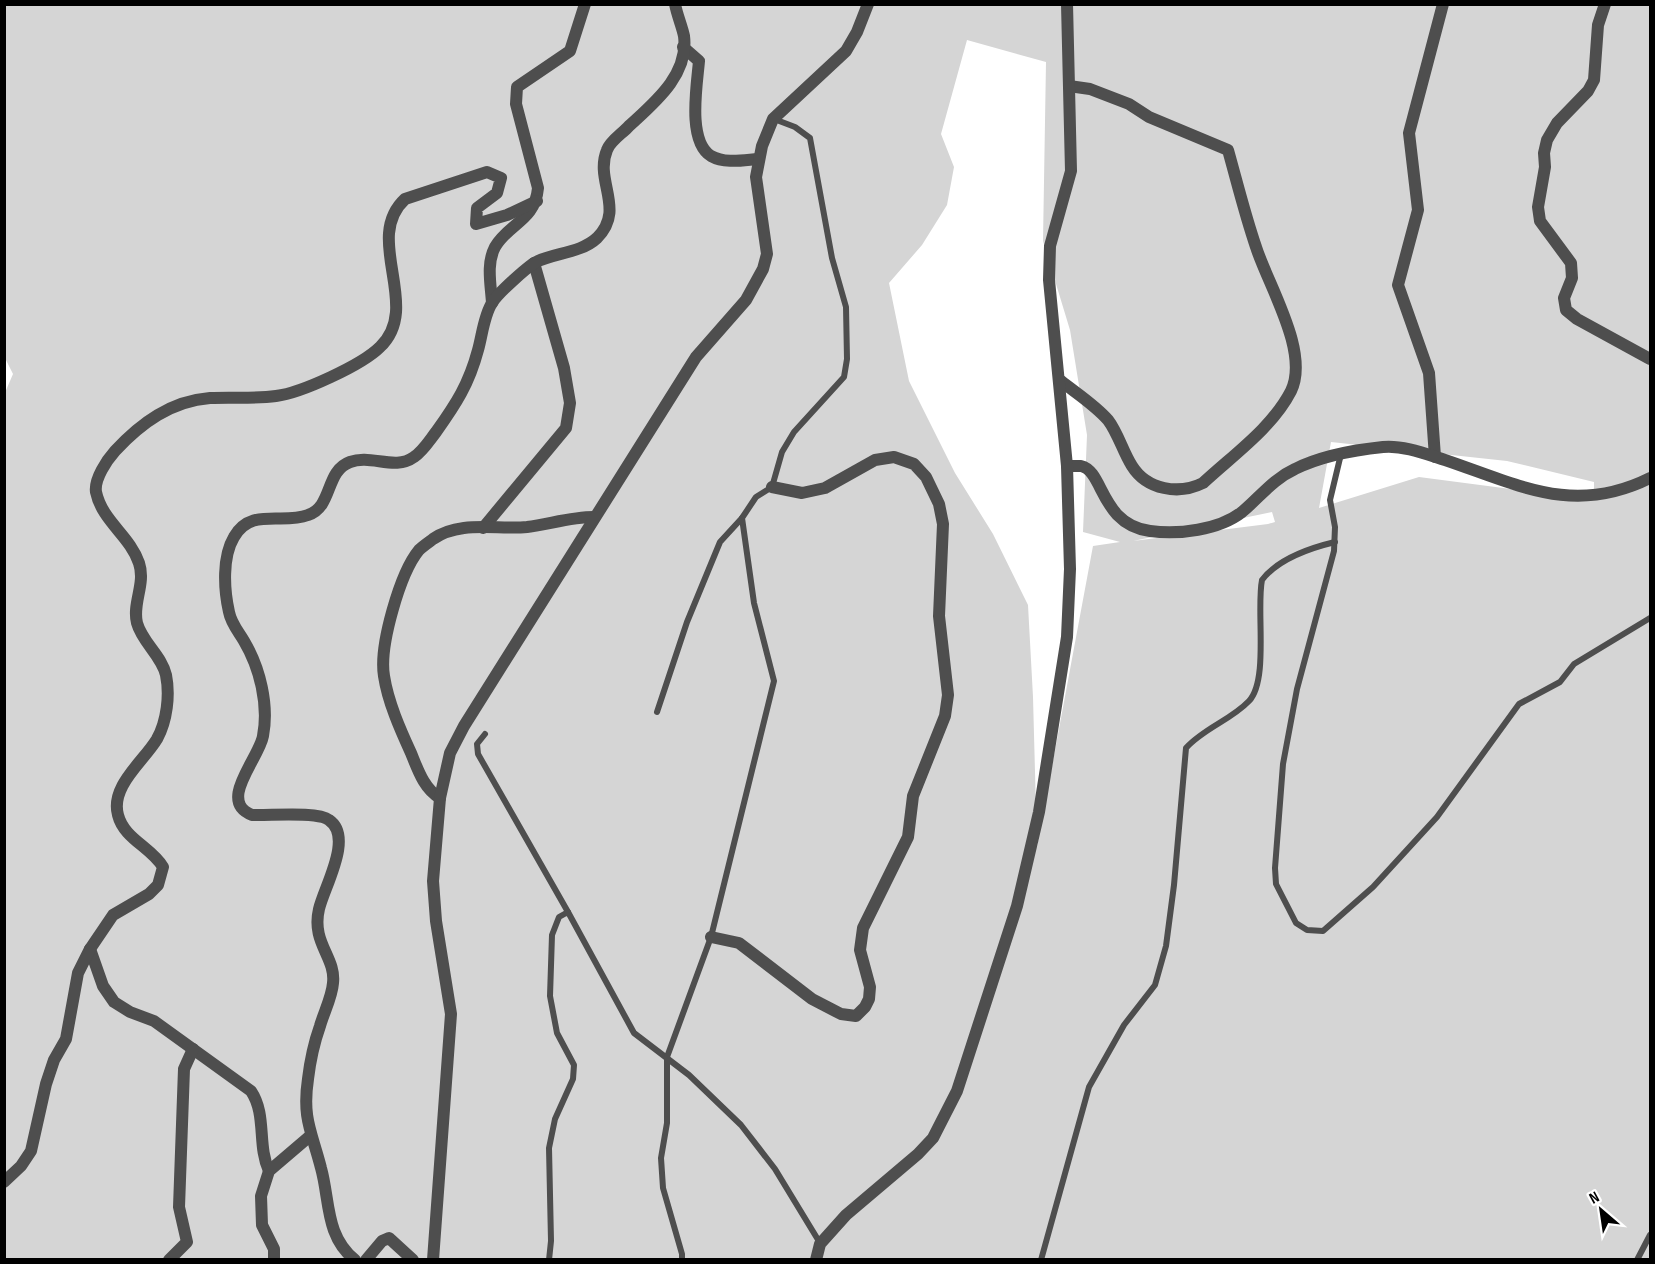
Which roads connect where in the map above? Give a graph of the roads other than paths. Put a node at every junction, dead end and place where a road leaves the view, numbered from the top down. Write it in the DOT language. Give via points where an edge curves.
graph roads {
  1 [pos="585,4"];
  2 [pos="675,4"];
  3 [pos="868,4"];
  4 [pos="1067,4"];
  5 [pos="1443,4"];
  6 [pos="1605,4"];
  7 [pos="683,47"];
  8 [pos="1069,86"];
  9 [pos="773,118"];
  10 [pos="758,159"];
  11 [pos="537,201"];
  12 [pos="534,263"];
  13 [pos="492,303"];
  14 [pos="1650,359"];
  15 [pos="1061,381"];
  16 [pos="1341,454"];
  17 [pos="1435,457"];
  18 [pos="1067,466"];
  19 [pos="1650,478"];
  20 [pos="772,487"];
  21 [pos="594,517"];
  22 [pos="742,518"];
  23 [pos="483,528"];
  24 [pos="1335,542"];
  25 [pos="1650,618"];
  26 [pos="657,712"];
  27 [pos="484,734"];
  28 [pos="440,798"];
  29 [pos="568,912"];
  30 [pos="711,937"];
  31 [pos="90,949"];
  32 [pos="193,1049"];
  33 [pos="667,1057"];
  34 [pos="310,1136"];
  35 [pos="269,1171"];
  36 [pos="4,1182"];
  37 [pos="1650,1234"];
  38 [pos="820,1244"];
  39 [pos="169,1260"];
  40 [pos="274,1260"];
  41 [pos="354,1260"];
  42 [pos="366,1260"];
  43 [pos="413,1260"];
  44 [pos="433,1260"];
  45 [pos="549,1260"];
  46 [pos="682,1260"];
  47 [pos="816,1260"];
  48 [pos="1041,1260"];
  49 [pos="1637,1260"];
  1 -- 11 [label="street" via="570,51 517,87 516,104 538,188"];
  2 -- 7 [label="street"];
  3 -- 9 [label="street" via="846,51"];
  4 -- 8 [label="street"];
  5 -- 17 [label="street" via="1409,134 1418,210 1398,285 1429,373"];
  6 -- 14 [label="street" via="1598,26 1594,80 1547,140 1538,207 1540,221 1571,263 1572,278 1564,298 1566,310 1577,320"];
  7 -- 10 [label="street" via="699,61 695,125 710,156 728,161"];
  7 -- 12 [label="street" via="676,75 664,93 607,148 604,167 611,211 604,230 594,241"];
  8 -- 15 [label="street" via="1071,171 1050,246 1049,280"];
  8 -- 15 [label="street" via="1119,100 1228,150 1256,248 1283,314 1296,372 1292,389 1258,433 1203,483 1176,490 1145,480 1133,468 1108,421"];
  9 -- 10 [label="street"];
  9 -- 20 [label="lane" via="810,138 832,258 846,307 848,336 844,377 794,432 782,452"];
  10 -- 21 [label="street" via="756,177 767,254 763,269 746,300 696,357"];
  11 -- 13 [label="street" via="496,246 489,265"];
  11 -- 31 [label="street" via="507,216 476,224 477,208 497,193 501,178 487,172 405,199 396,208 389,226 396,305 388,339 378,349 344,371 277,396 207,398 159,413 126,439 99,476 96,489 101,507 138,561 142,579 136,620 165,672 168,686 157,738 123,785 117,803 118,816 127,832 152,852 163,867 162,878 149,894 113,915"];
  12 -- 13 [label="street"];
  12 -- 23 [label="street" via="566,380 570,403 566,428"];
  13 -- 34 [label="street" via="459,401 413,459 398,463 363,460 343,465 322,506 309,515 251,519 231,540 226,561 229,612 256,668 265,710 261,745 239,787 238,805 252,815 329,819 339,842 316,927 334,974 308,1080 305,1117"];
  15 -- 18 [label="street"];
  16 -- 17 [label="street" via="1385,447"];
  16 -- 18 [label="street" via="1295,468 1226,521 1163,533 1126,524 1115,515 1091,473 1083,466"];
  16 -- 24 [label="lane" via="1330,500"];
  17 -- 19 [label="street" via="1550,495 1604,494 1629,489"];
  18 -- 38 [label="street" via="1067,637 1039,812 1017,906 957,1091 933,1137 846,1215"];
  20 -- 22 [label="lane" via="756,497"];
  20 -- 30 [label="street" via="802,493 825,488 875,460 894,457 914,464 926,477 939,504 943,524 939,616 948,696 945,716 913,796 908,837 863,928 860,950 870,987 865,1007 856,1016 841,1014 812,999 739,943"];
  21 -- 23 [label="street" via="573,517 527,527"];
  21 -- 28 [label="street" via="464,726 450,753"];
  22 -- 26 [label="lane" via="720,542 687,622"];
  22 -- 30 [label="lane" via="754,603 774,681"];
  23 -- 28 [label="street" via="455,529 419,549 404,576 384,651 384,675 400,729 420,775 431,793"];
  24 -- 25 [label="lane" via="1297,689 1280,786 1276,884 1296,922 1307,930 1323,931 1437,817 1519,704 1560,682 1574,664"];
  24 -- 48 [label="lane" via="1269,570 1262,580 1259,674 1250,700 1186,748 1174,885 1166,946 1155,985 1124,1025 1089,1087"];
  27 -- 29 [label="lane" via="477,744 478,754"];
  28 -- 44 [label="street" via="433,881 451,1014"];
  29 -- 33 [label="lane" via="634,1033"];
  29 -- 45 [label="lane" via="559,917 552,935 550,996 557,1033 574,1065 573,1079 555,1119 549,1148"];
  30 -- 33 [label="lane"];
  31 -- 32 [label="street" via="103,986 114,1002 154,1021"];
  31 -- 36 [label="street" via="78,973 68,1031 46,1084 31,1151"];
  32 -- 35 [label="street" via="251,1091 259,1104 262,1155"];
  32 -- 39 [label="street" via="184,1069 179,1207 187,1242"];
  33 -- 38 [label="lane" via="741,1125 775,1169"];
  33 -- 46 [label="lane" via="663,1188"];
  34 -- 35 [label="street"];
  34 -- 41 [label="street" via="322,1168 329,1218"];
  35 -- 40 [label="street" via="260,1210"];
  37 -- 49 [label="lane"];
  38 -- 47 [label="street"];
  42 -- 43 [label="street" via="389,1238"];
}
